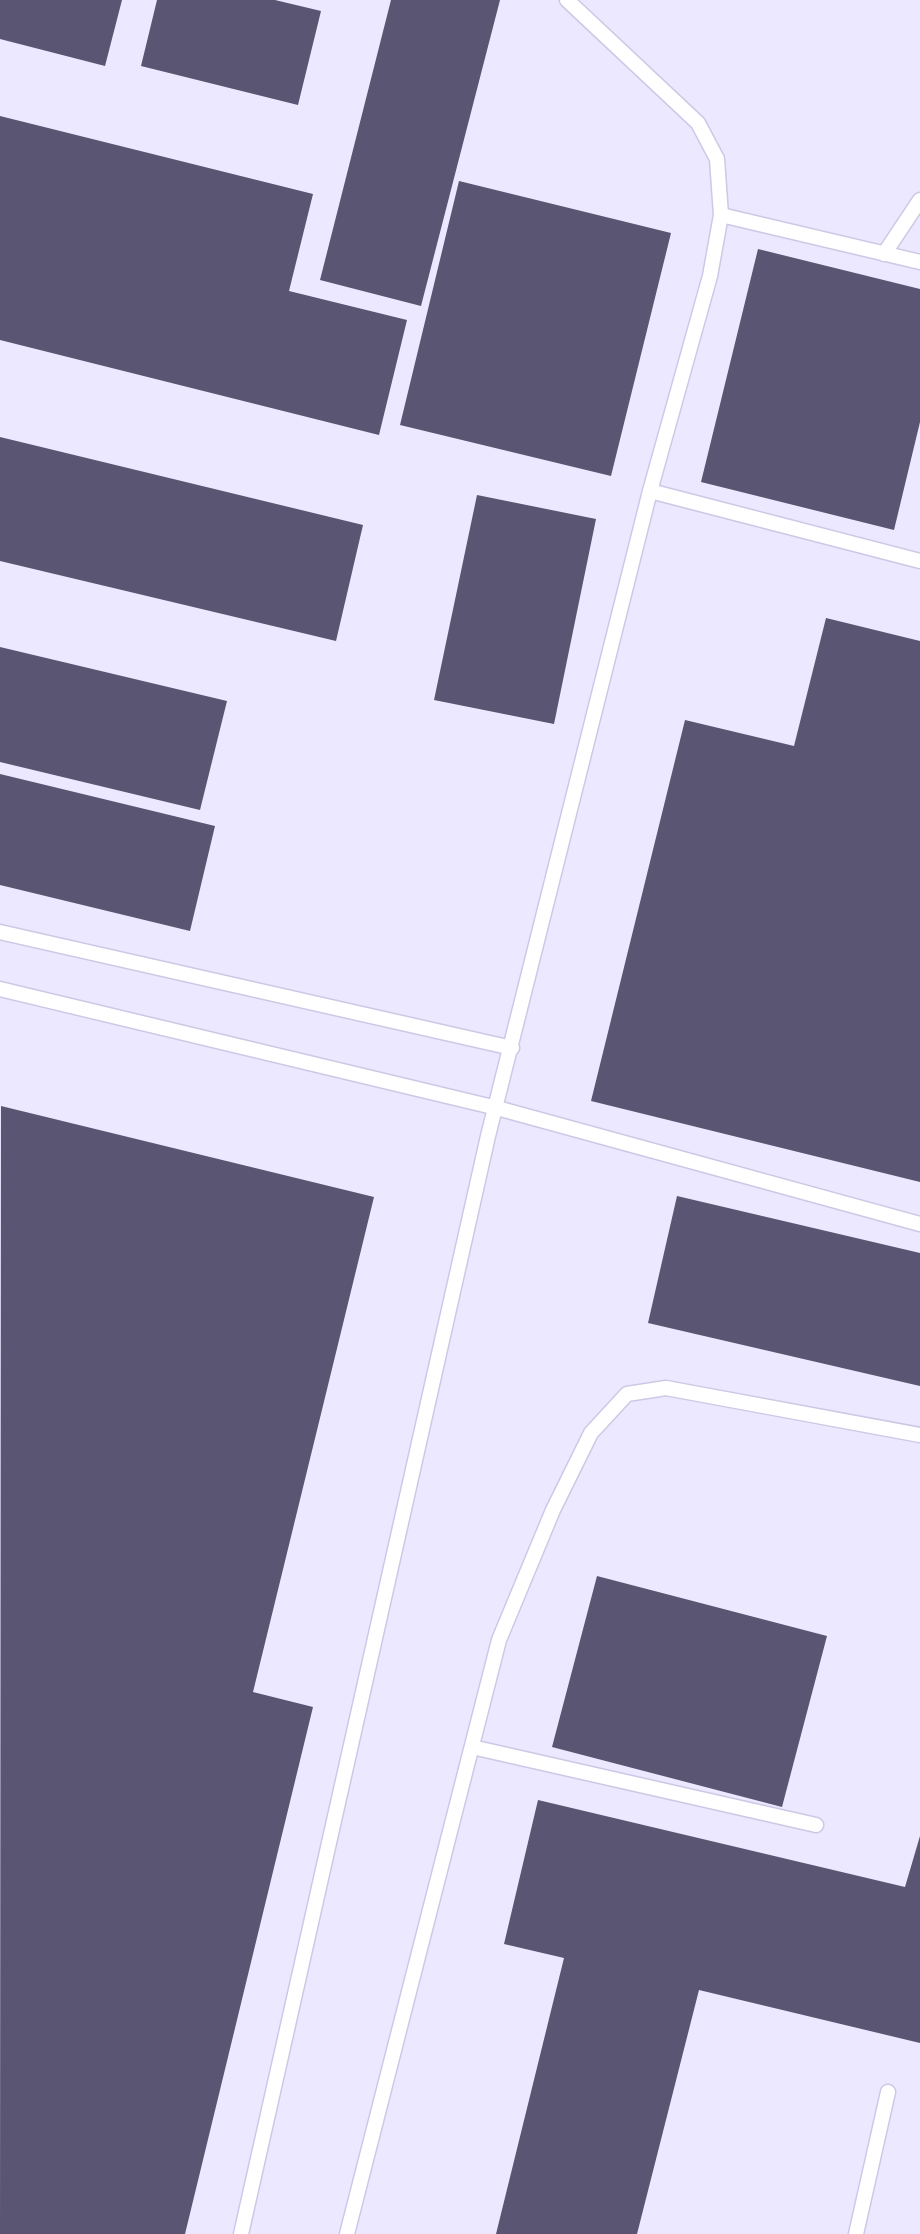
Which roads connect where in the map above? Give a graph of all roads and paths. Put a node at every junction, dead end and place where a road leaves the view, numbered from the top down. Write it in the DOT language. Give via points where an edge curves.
graph roads {
  1 [pos="567,0"];
  2 [pos="920,200"];
  3 [pos="721,215"];
  4 [pos="884,254"];
  5 [pos="920,262"];
  6 [pos="650,491"];
  7 [pos="920,561"];
  8 [pos="0,932"];
  9 [pos="0,989"];
  10 [pos="512,1048"];
  11 [pos="497,1108"];
  12 [pos="920,1224"];
  13 [pos="920,1435"];
  14 [pos="472,1747"];
  15 [pos="816,1825"];
  16 [pos="888,2092"];
  17 [pos="241,2234"];
  18 [pos="347,2234"];
  19 [pos="856,2234"];
  1 -- 3 [label="lane" via="698,123 717,159"];
  2 -- 4 [label="lane"];
  3 -- 4 [label="lane"];
  3 -- 6 [label="lane" via="710,276"];
  4 -- 5 [label="lane"];
  6 -- 7 [label="lane"];
  6 -- 10 [label="lane"];
  8 -- 10 [label="lane"];
  9 -- 11 [label="lane"];
  10 -- 11 [label="lane"];
  11 -- 12 [label="lane"];
  11 -- 17 [label="lane"];
  13 -- 14 [label="lane" via="666,1388 627,1394 591,1433 553,1510 499,1640"];
  14 -- 15 [label="lane"];
  14 -- 18 [label="lane"];
  16 -- 19 [label="lane"];
}
